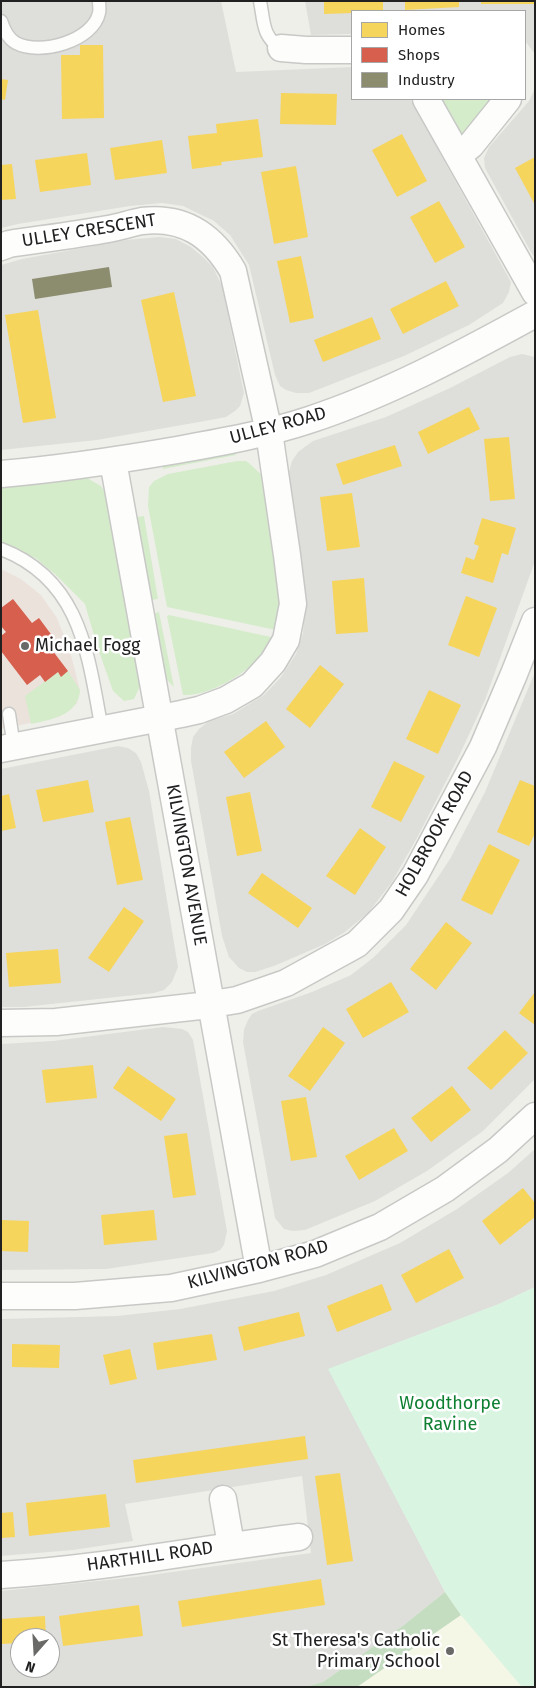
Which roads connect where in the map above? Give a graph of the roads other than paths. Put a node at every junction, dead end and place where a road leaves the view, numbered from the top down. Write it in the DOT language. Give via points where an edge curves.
graph roads {
  1 [pos="99,1"];
  2 [pos="260,1"];
  3 [pos="1,21"];
  4 [pos="281,48"];
  5 [pos="351,50"];
  6 [pos="427,100"];
  7 [pos="507,100"];
  8 [pos="459,155"];
  9 [pos="1,247"];
  10 [pos="535,292"];
  11 [pos="535,314"];
  12 [pos="268,432"];
  13 [pos="113,461"];
  14 [pos="1,474"];
  15 [pos="1,549"];
  16 [pos="535,620"];
  17 [pos="10,714"];
  18 [pos="160,719"];
  19 [pos="102,730"];
  20 [pos="8,748"];
  21 [pos="211,1004"];
  22 [pos="1,1023"];
  23 [pos="535,1116"];
  24 [pos="259,1269"];
  25 [pos="1,1296"];
  26 [pos="223,1499"];
  27 [pos="299,1537"];
  28 [pos="231,1545"];
  29 [pos="1,1575"];
  1 -- 3 [label="lane" via="100,13 93,26 74,40 50,48 15,43 4,32"];
  2 -- 4 [label="lane" via="267,35"];
  4 -- 5 [label="street"];
  6 -- 8 [label="street"];
  7 -- 8 [label="street"];
  8 -- 10 [label="street"];
  9 -- 12 [label="street, ULLEY CRESCENT" via="141,221 167,220 191,228 212,242 232,271"];
  11 -- 12 [label="street, ULLEY ROAD" via="394,386"];
  12 -- 13 [label="street, ULLEY ROAD"];
  12 -- 18 [label="street, ULLEY CRESCENT" via="293,604 286,640 273,662 252,685 199,710"];
  13 -- 14 [label="street, ULLEY ROAD"];
  13 -- 18 [label="street, KILVINGTON AVENUE"];
  15 -- 19 [label="lane" via="45,575 57,587 75,617 90,663"];
  16 -- 21 [label="street, HOLBROOK ROAD" via="483,746 415,876 391,910 358,944 286,983 236,1000"];
  17 -- 20 [label="lane"];
  18 -- 19 [label="street, ULLEY CRESCENT"];
  18 -- 21 [label="street, KILVINGTON AVENUE"];
  19 -- 20 [label="street, ULLEY CRESCENT"];
  21 -- 22 [label="street, HOLBROOK ROAD" via="56,1022"];
  21 -- 24 [label="street, KILVINGTON AVENUE"];
  23 -- 24 [label="street, KILVINGTON ROAD" via="452,1185 380,1227 315,1254"];
  24 -- 25 [label="street, KILVINGTON ROAD" via="171,1288 75,1296"];
  26 -- 28 [label="street"];
  27 -- 28 [label="street, HARTHILL ROAD"];
  28 -- 29 [label="street, HARTHILL ROAD" via="115,1563"];
}
